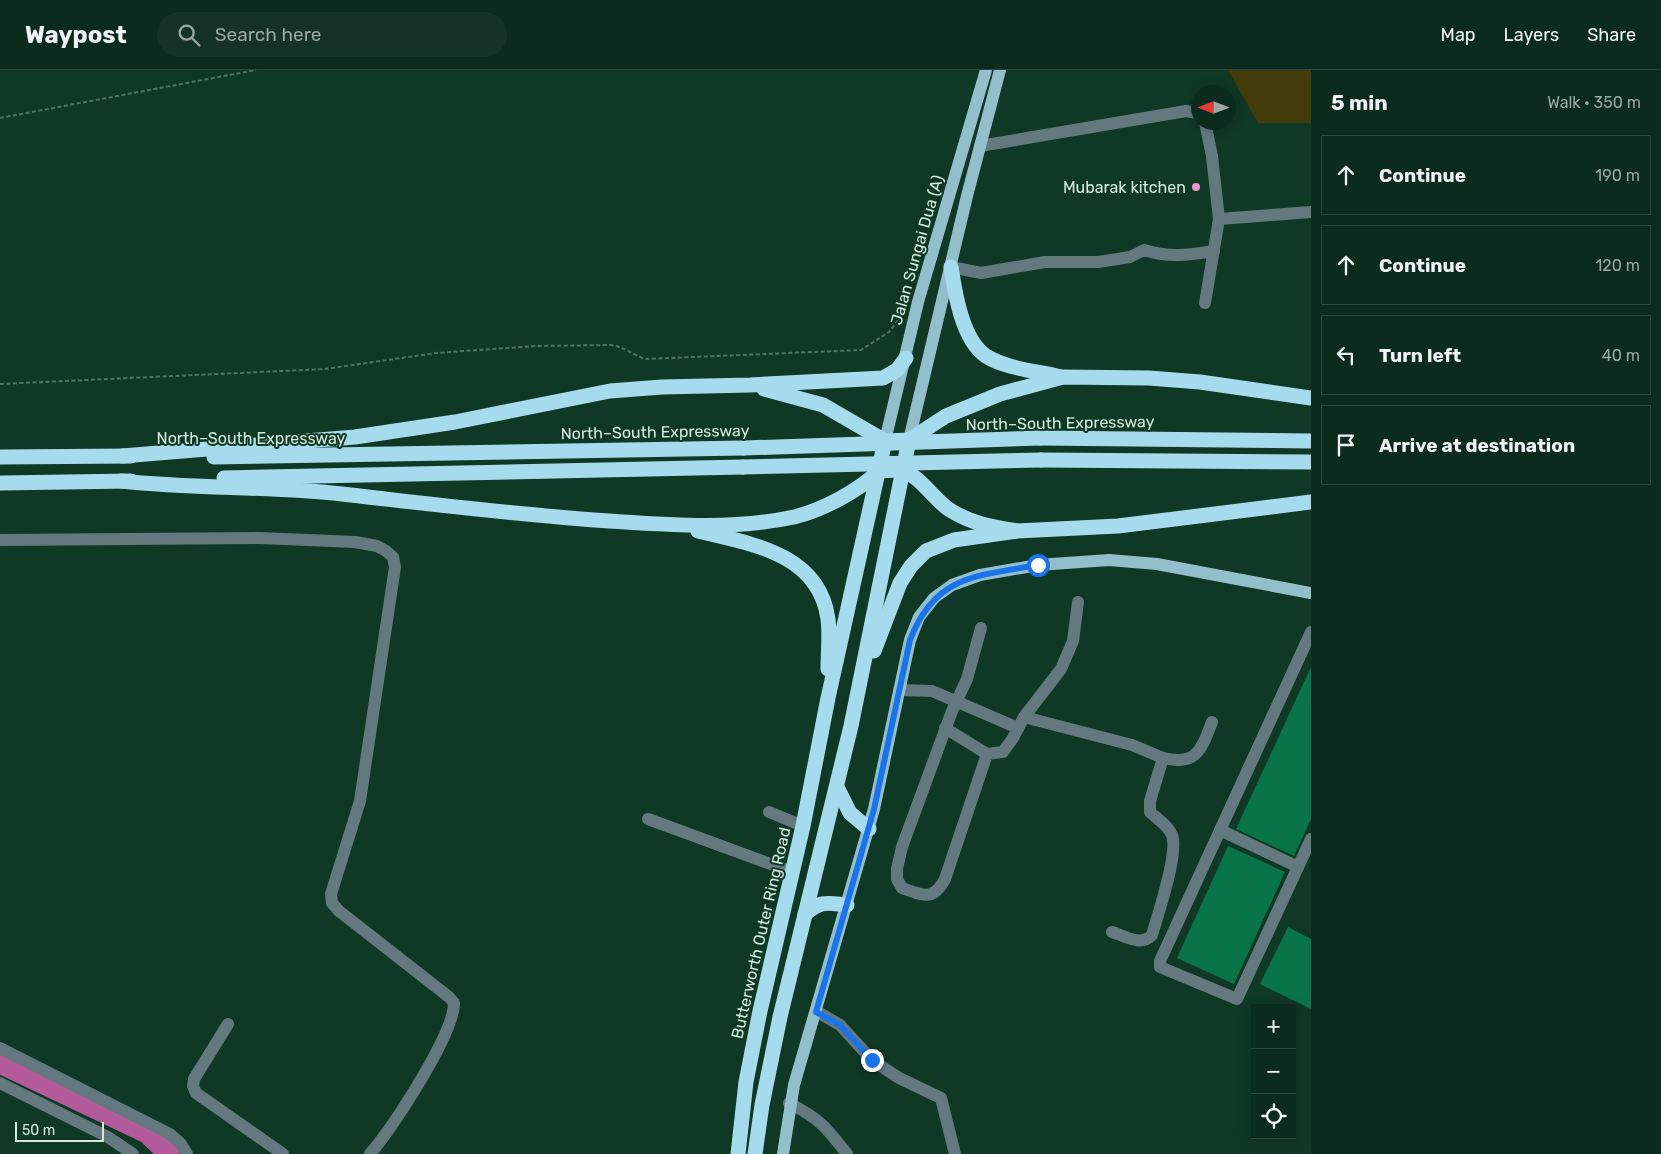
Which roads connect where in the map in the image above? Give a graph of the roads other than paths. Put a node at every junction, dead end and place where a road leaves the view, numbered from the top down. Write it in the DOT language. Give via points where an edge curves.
graph roads {
  1 [pos="986,70"];
  2 [pos="1000,70"];
  3 [pos="1191,112"];
  4 [pos="1207,130"];
  5 [pos="980,146"];
  6 [pos="1311,212"];
  7 [pos="1219,219"];
  8 [pos="1214,251"];
  9 [pos="951,267"];
  10 [pos="1205,303"];
  11 [pos="906,358"];
  12 [pos="1063,377"];
  13 [pos="750,385"];
  14 [pos="1311,398"];
  15 [pos="909,440"];
  16 [pos="885,441"];
  17 [pos="1311,441"];
  18 [pos="122,456"];
  19 [pos="0,457"];
  20 [pos="1311,462"];
  21 [pos="879,471"];
  22 [pos="903,471"];
  23 [pos="121,481"];
  24 [pos="0,483"];
  25 [pos="1311,502"];
  26 [pos="681,526"];
  27 [pos="1017,531"];
  28 [pos="0,540"];
  29 [pos="1311,593"];
  30 [pos="1078,602"];
  31 [pos="981,628"];
  32 [pos="1311,632"];
  33 [pos="900,690"];
  34 [pos="859,691"];
  35 [pos="828,698"];
  36 [pos="956,701"];
  37 [pos="1021,722"];
  38 [pos="1212,722"];
  39 [pos="945,728"];
  40 [pos="987,754"];
  41 [pos="1163,758"];
  42 [pos="838,787"];
  43 [pos="769,812"];
  44 [pos="648,820"];
  45 [pos="803,826"];
  46 [pos="869,829"];
  47 [pos="1220,830"];
  48 [pos="1311,839"];
  49 [pos="1298,867"];
  50 [pos="792,872"];
  51 [pos="847,905"];
  52 [pos="805,914"];
  53 [pos="1112,932"];
  54 [pos="816,1012"];
  55 [pos="228,1024"];
  56 [pos="0,1048"];
  57 [pos="0,1083"];
  58 [pos="789,1103"];
  59 [pos="133,1154"];
  60 [pos="187,1154"];
  61 [pos="282,1154"];
  62 [pos="370,1154"];
  63 [pos="738,1154"];
  64 [pos="755,1154"];
  65 [pos="783,1154"];
  66 [pos="847,1154"];
  67 [pos="955,1154"];
  1 -- 11 [label="main road, Jalan Sungai Dua (A)" via="918,302"];
  2 -- 5 [label="main road, Jalan Sungai Dua (A)"];
  3 -- 5 [label="street"];
  4 -- 7 [label="street"];
  5 -- 9 [label="main road, Jalan Sungai Dua (A)"];
  6 -- 7 [label="street"];
  7 -- 8 [label="street"];
  8 -- 9 [label="street" via="1163,256 1144,250 1130,257 1098,262 1045,262 981,273"];
  8 -- 10 [label="street"];
  9 -- 12 [label="highway" via="960,316 985,355 1005,364"];
  9 -- 15 [label="main road, Jalan Sungai Dua (A)"];
  11 -- 13 [label="highway" via="883,378"];
  11 -- 16 [label="main road, Jalan Sungai Dua (A)"];
  12 -- 14 [label="highway" via="1200,382"];
  12 -- 15 [label="highway" via="991,398 946,416"];
  13 -- 16 [label="highway" via="823,405"];
  13 -- 18 [label="highway" via="610,392 455,422 356,437"];
  15 -- 16 [label="highway"];
  15 -- 22 [label="highway"];
  16 -- 21 [label="highway"];
  17 -- 18 [label="highway, North–South Expressway, bridge" via="1040,438 744,448"];
  18 -- 19 [label="highway, North–South Expressway"];
  20 -- 23 [label="highway, bridge" via="1041,460"];
  21 -- 22 [label="highway"];
  21 -- 26 [label="highway" via="843,497 796,516 746,524"];
  21 -- 35 [label="highway"];
  22 -- 27 [label="highway" via="914,477 948,509 967,520 981,526"];
  22 -- 34 [label="highway"];
  23 -- 24 [label="highway"];
  23 -- 26 [label="highway" via="341,494 439,507"];
  25 -- 27 [label="highway" via="1118,526"];
  26 -- 35 [label="highway" via="767,548 792,560 814,584 824,602 828,620"];
  27 -- 34 [label="highway" via="954,540 926,551 911,566 900,583"];
  28 -- 62 [label="street" via="279,539 355,542 378,546 392,557 395,567 360,801 331,894 332,903 449,996 454,1010 417,1087"];
  29 -- 33 [label="main road" via="1157,564 1109,560 1038,565 980,575 952,585 934,598 919,617 910,640"];
  30 -- 37 [label="street" via="1073,641 1061,669"];
  31 -- 36 [label="street" via="967,679"];
  32 -- 47 [label="street"];
  33 -- 36 [label="street" via="932,691"];
  33 -- 46 [label="main road"];
  34 -- 42 [label="highway"];
  35 -- 45 [label="highway, Butterworth Outer Ring Road"];
  36 -- 37 [label="street"];
  36 -- 39 [label="street"];
  37 -- 40 [label="street" via="1003,752"];
  37 -- 41 [label="street" via="1132,745"];
  38 -- 41 [label="street" via="1202,747 1193,758 1176,762"];
  39 -- 40 [label="street"];
  39 -- 40 [label="street" via="902,847 897,869 897,879 902,888 924,896 940,889"];
  41 -- 53 [label="street" via="1150,801 1150,812 1172,834 1173,844 1152,935 1148,940 1139,941"];
  42 -- 46 [label="highway" via="850,813"];
  42 -- 52 [label="highway"];
  43 -- 45 [label="street"];
  44 -- 50 [label="street"];
  45 -- 50 [label="highway, Butterworth Outer Ring Road"];
  46 -- 51 [label="main road"];
  47 -- 49 [label="street"];
  47 -- 49 [label="street" via="1160,961 1162,969 1237,1000"];
  48 -- 49 [label="street"];
  50 -- 63 [label="highway, Butterworth Outer Ring Road" via="746,1082"];
  51 -- 52 [label="highway" via="824,902 816,904"];
  51 -- 54 [label="main road"];
  52 -- 64 [label="highway" via="780,1017"];
  54 -- 58 [label="main road"];
  54 -- 67 [label="street" via="840,1025 872,1060 899,1078 941,1098"];
  55 -- 61 [label="street" via="194,1079 193,1086 196,1093"];
  56 -- 60 [label="street" via="170,1134"];
  57 -- 59 [label="street" via="108,1137"];
  58 -- 65 [label="main road"];
  58 -- 66 [label="street" via="814,1116"];
}
